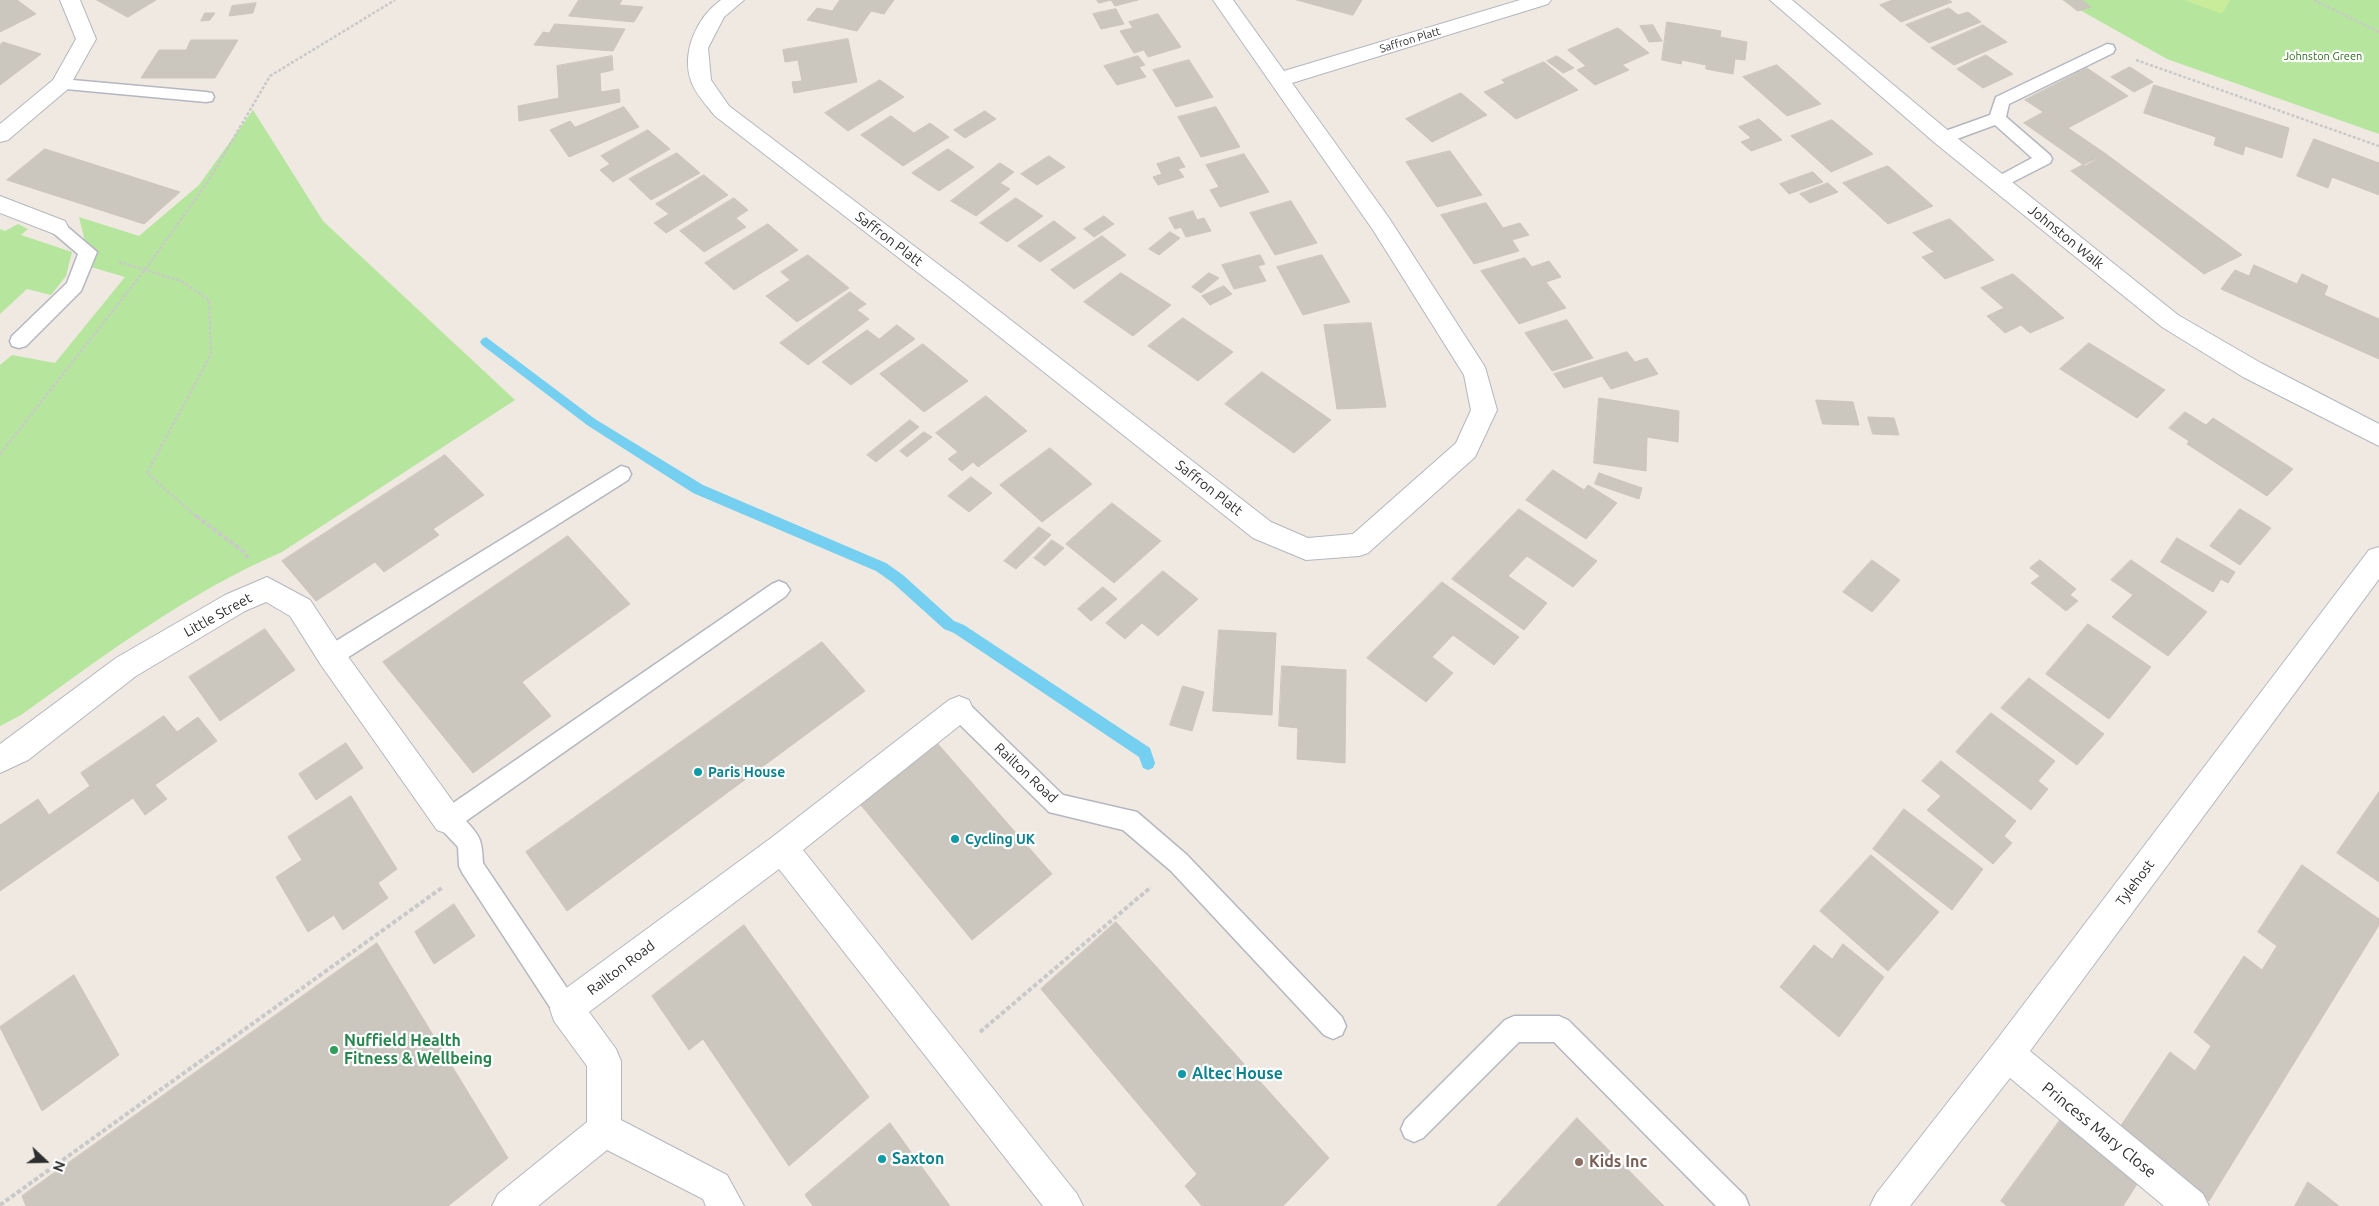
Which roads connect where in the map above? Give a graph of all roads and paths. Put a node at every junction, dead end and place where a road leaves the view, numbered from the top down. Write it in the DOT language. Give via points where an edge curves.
graph roads {
  1 [pos="70,0"];
  2 [pos="395,0"];
  3 [pos="734,0"];
  4 [pos="1223,0"];
  5 [pos="1541,0"];
  6 [pos="1780,0"];
  7 [pos="2314,0"];
  8 [pos="2379,32"];
  9 [pos="2107,49"];
  10 [pos="1279,80"];
  11 [pos="61,84"];
  12 [pos="206,96"];
  13 [pos="1998,118"];
  14 [pos="0,135"];
  15 [pos="1943,138"];
  16 [pos="2379,146"];
  17 [pos="1999,183"];
  18 [pos="0,204"];
  19 [pos="57,227"];
  20 [pos="88,252"];
  21 [pos="145,270"];
  22 [pos="19,341"];
  23 [pos="2379,436"];
  24 [pos="0,454"];
  25 [pos="621,474"];
  26 [pos="2379,558"];
  27 [pos="267,589"];
  28 [pos="779,590"];
  29 [pos="331,656"];
  30 [pos="959,709"];
  31 [pos="0,759"];
  32 [pos="448,820"];
  33 [pos="782,848"];
  34 [pos="1180,862"];
  35 [pos="472,866"];
  36 [pos="566,1009"];
  37 [pos="1333,1026"];
  38 [pos="2007,1054"];
  39 [pos="950,1058"];
  40 [pos="1414,1129"];
  41 [pos="604,1130"];
  42 [pos="0,1206"];
  43 [pos="510,1206"];
  44 [pos="726,1206"];
  45 [pos="1065,1206"];
  46 [pos="1735,1206"];
  47 [pos="1888,1206"];
  48 [pos="2191,1206"];
  1 -- 11 [label="street" via="86,38"];
  2 -- 21 [label="path" via="270,76 209,180"];
  3 -- 10 [label="street, Saffron Platt" via="716,13 698,48 701,81 722,111 1262,530 1306,549 1359,545 1466,450 1484,410 1476,374 1381,224"];
  4 -- 10 [label="street, Saffron Platt"];
  5 -- 10 [label="street, Saffron Platt"];
  6 -- 15 [label="street, Johnston Walk"];
  7 -- 8 [label="path"];
  9 -- 13 [label="lane" via="2002,101"];
  9 -- 16 [label="path"];
  11 -- 12 [label="lane"];
  11 -- 14 [label="street"];
  13 -- 15 [label="lane"];
  13 -- 17 [label="lane" via="2044,159"];
  15 -- 17 [label="street, Johnston Walk"];
  17 -- 23 [label="street, Johnston Walk" via="2170,321 2252,370"];
  18 -- 19 [label="street"];
  19 -- 20 [label="lane"];
  20 -- 21 [label="path"];
  20 -- 22 [label="lane" via="75,286"];
  21 -- 24 [label="path"];
  21 -- 27 [label="path" via="181,281 208,300 211,354 147,473 200,520 244,552"];
  25 -- 29 [label="lane"];
  26 -- 38 [label="street, Tylehost"];
  27 -- 29 [label="street, Little Street" via="300,608"];
  27 -- 31 [label="street, Little Street" via="235,603 126,666 18,750"];
  28 -- 32 [label="lane"];
  29 -- 32 [label="street, Little Street"];
  30 -- 33 [label="street, Railton Road"];
  30 -- 34 [label="lane, Railton Road" via="1057,804 1130,820"];
  32 -- 35 [label="lane" via="470,842"];
  33 -- 36 [label="street, Railton Road"];
  33 -- 39 [label="street"];
  34 -- 37 [label="lane, Railton Road"];
  34 -- 39 [label="path"];
  35 -- 36 [label="lane"];
  35 -- 42 [label="path"];
  36 -- 41 [label="street" via="604,1061"];
  38 -- 47 [label="street, Tylehost"];
  38 -- 48 [label="street, Princess Mary Close"];
  39 -- 45 [label="street"];
  40 -- 46 [label="lane" via="1514,1029 1559,1029"];
  41 -- 43 [label="street"];
  41 -- 44 [label="street" via="715,1187"];
}
